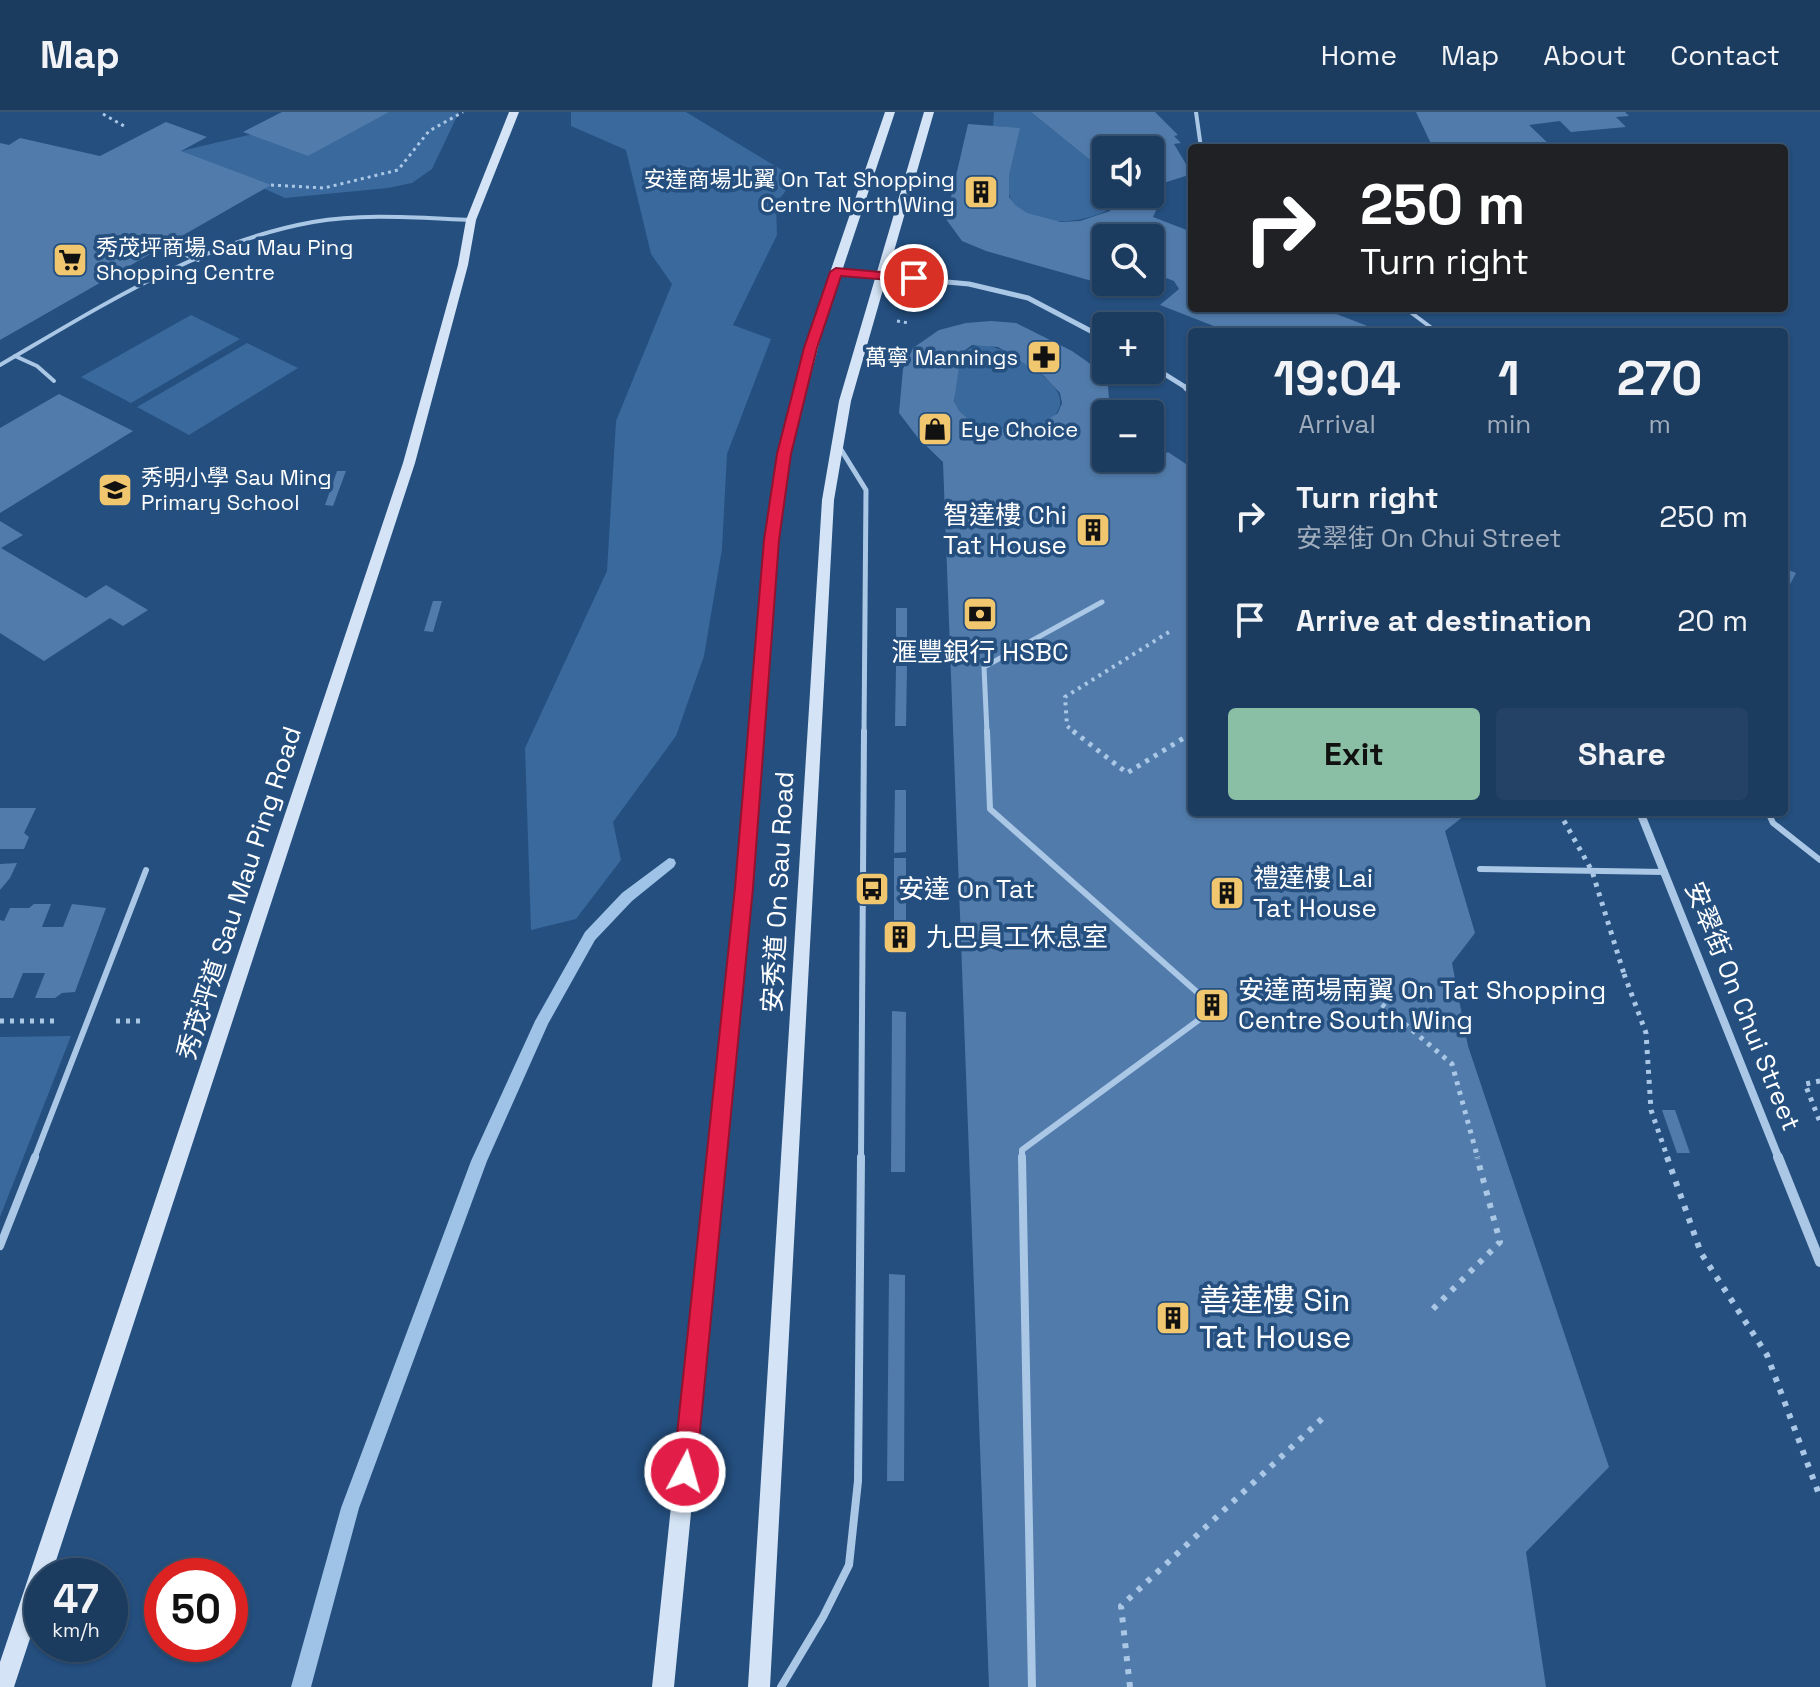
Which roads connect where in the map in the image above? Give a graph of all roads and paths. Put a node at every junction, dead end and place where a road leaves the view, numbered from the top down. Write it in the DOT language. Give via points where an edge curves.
graph roads {
  1 [pos="463,112"];
  2 [pos="514,112"];
  3 [pos="890,112"];
  4 [pos="929,112"];
  5 [pos="1196,112"];
  6 [pos="103,114"];
  7 [pos="124,126"];
  8 [pos="1200,144"];
  9 [pos="271,185"];
  10 [pos="471,220"];
  11 [pos="168,248"];
  12 [pos="198,260"];
  13 [pos="836,272"];
  14 [pos="879,276"];
  15 [pos="1410,312"];
  16 [pos="1432,328"];
  17 [pos="1092,332"];
  18 [pos="15,356"];
  19 [pos="0,365"];
  20 [pos="1164,374"];
  21 [pos="54,381"];
  22 [pos="1188,389"];
  23 [pos="836,441"];
  24 [pos="1102,602"];
  25 [pos="1169,632"];
  26 [pos="1188,735"];
  27 [pos="1561,816"];
  28 [pos="1642,816"];
  29 [pos="1770,816"];
  30 [pos="1820,860"];
  31 [pos="1480,869"];
  32 [pos="146,870"];
  33 [pos="1592,871"];
  34 [pos="1666,872"];
  35 [pos="1359,985"];
  36 [pos="1820,1081"];
  37 [pos="1820,1122"];
  38 [pos="0,1246"];
  39 [pos="1820,1262"];
  40 [pos="1433,1309"];
  41 [pos="1326,1415"];
  42 [pos="1820,1497"];
  43 [pos="3,1687"];
  44 [pos="663,1687"];
  45 [pos="759,1687"];
  46 [pos="781,1687"];
  47 [pos="1032,1687"];
  48 [pos="1130,1687"];
  1 -- 9 [label="path" via="429,131 398,170 324,188"];
  2 -- 10 [label="main road, 秀茂坪道 Sau Mau Ping Road"];
  3 -- 13 [label="main road, 安秀道 On Sau Road"];
  4 -- 14 [label="main road, 安秀道 On Sau Road"];
  5 -- 8 [label="lane"];
  6 -- 7 [label="path"];
  10 -- 12 [label="lane" via="312,222"];
  10 -- 43 [label="main road, 秀茂坪道 Sau Mau Ping Road" via="409,463"];
  11 -- 12 [label="lane"];
  12 -- 18 [label="lane"];
  13 -- 14 [label="street"];
  13 -- 44 [label="main road, 安秀道 On Sau Road" via="791,418 771,540 744,888"];
  14 -- 17 [label="street" via="969,284 1028,298"];
  14 -- 23 [label="main road, 安秀道 On Sau Road"];
  15 -- 16 [label="lane"];
  18 -- 19 [label="lane"];
  18 -- 21 [label="lane"];
  20 -- 22 [label="street"];
  23 -- 45 [label="main road, 安秀道 On Sau Road" via="824,543"];
  23 -- 46 [label="lane" via="866,490 858,1481 849,1565"];
  24 -- 47 [label="lane" via="984,667 990,809 1215,1008 1022,1150"];
  25 -- 26 [label="path" via="1065,697 1067,726 1127,773"];
  27 -- 33 [label="path, bridge"];
  28 -- 34 [label="street, 安翠街 On Chui Street"];
  29 -- 30 [label="lane"];
  31 -- 33 [label="lane"];
  32 -- 38 [label="lane"];
  33 -- 34 [label="lane"];
  33 -- 42 [label="path, bridge" via="1646,1033 1651,1110 1701,1253 1767,1355"];
  34 -- 39 [label="street, 安翠街 On Chui Street"];
  35 -- 40 [label="path" via="1452,1064 1500,1242"];
  36 -- 37 [label="path, 安翠街 On Chui Street" via="1805,1084"];
  41 -- 48 [label="path" via="1121,1606"];
}
